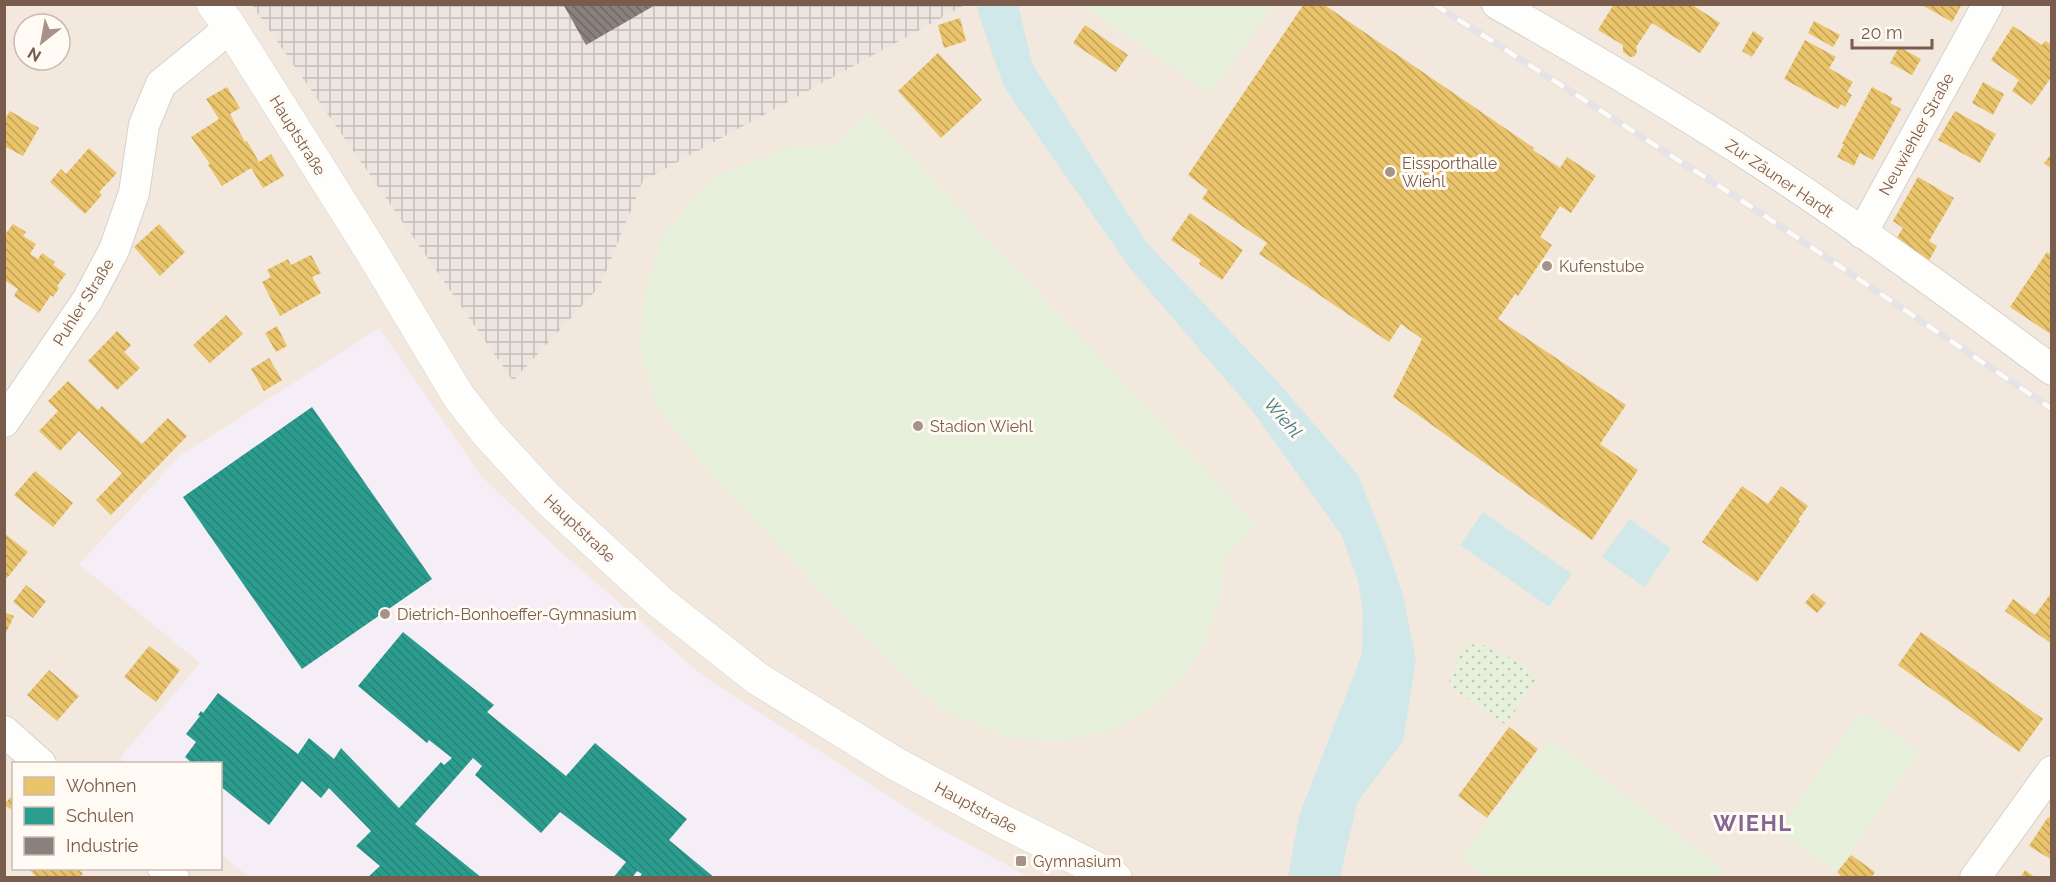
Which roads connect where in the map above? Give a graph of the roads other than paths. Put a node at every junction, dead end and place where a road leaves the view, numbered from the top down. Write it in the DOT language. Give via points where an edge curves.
graph roads {
  1 [pos="1497,4"];
  2 [pos="1988,4"];
  3 [pos="221,15"];
  4 [pos="1862,233"];
  5 [pos="2052,370"];
  6 [pos="4,422"];
  7 [pos="4,731"];
  8 [pos="39,762"];
  9 [pos="2052,771"];
  10 [pos="1115,878"];
  11 [pos="1975,878"];
  1 -- 4 [label="street, Zur Zäuner Hardt" via="1621,75"];
  2 -- 4 [label="street, Neuwiehler Straße"];
  3 -- 6 [label="street, Puhler Straße" via="214,41 161,84 144,125 134,194 114,250 88,298"];
  3 -- 10 [label="street, Hauptstraße" via="459,397 547,498 660,602 758,680 897,764"];
  4 -- 5 [label="street, Zur Zäuner Hardt"];
  7 -- 8 [label="street"];
  9 -- 11 [label="street"];
}
